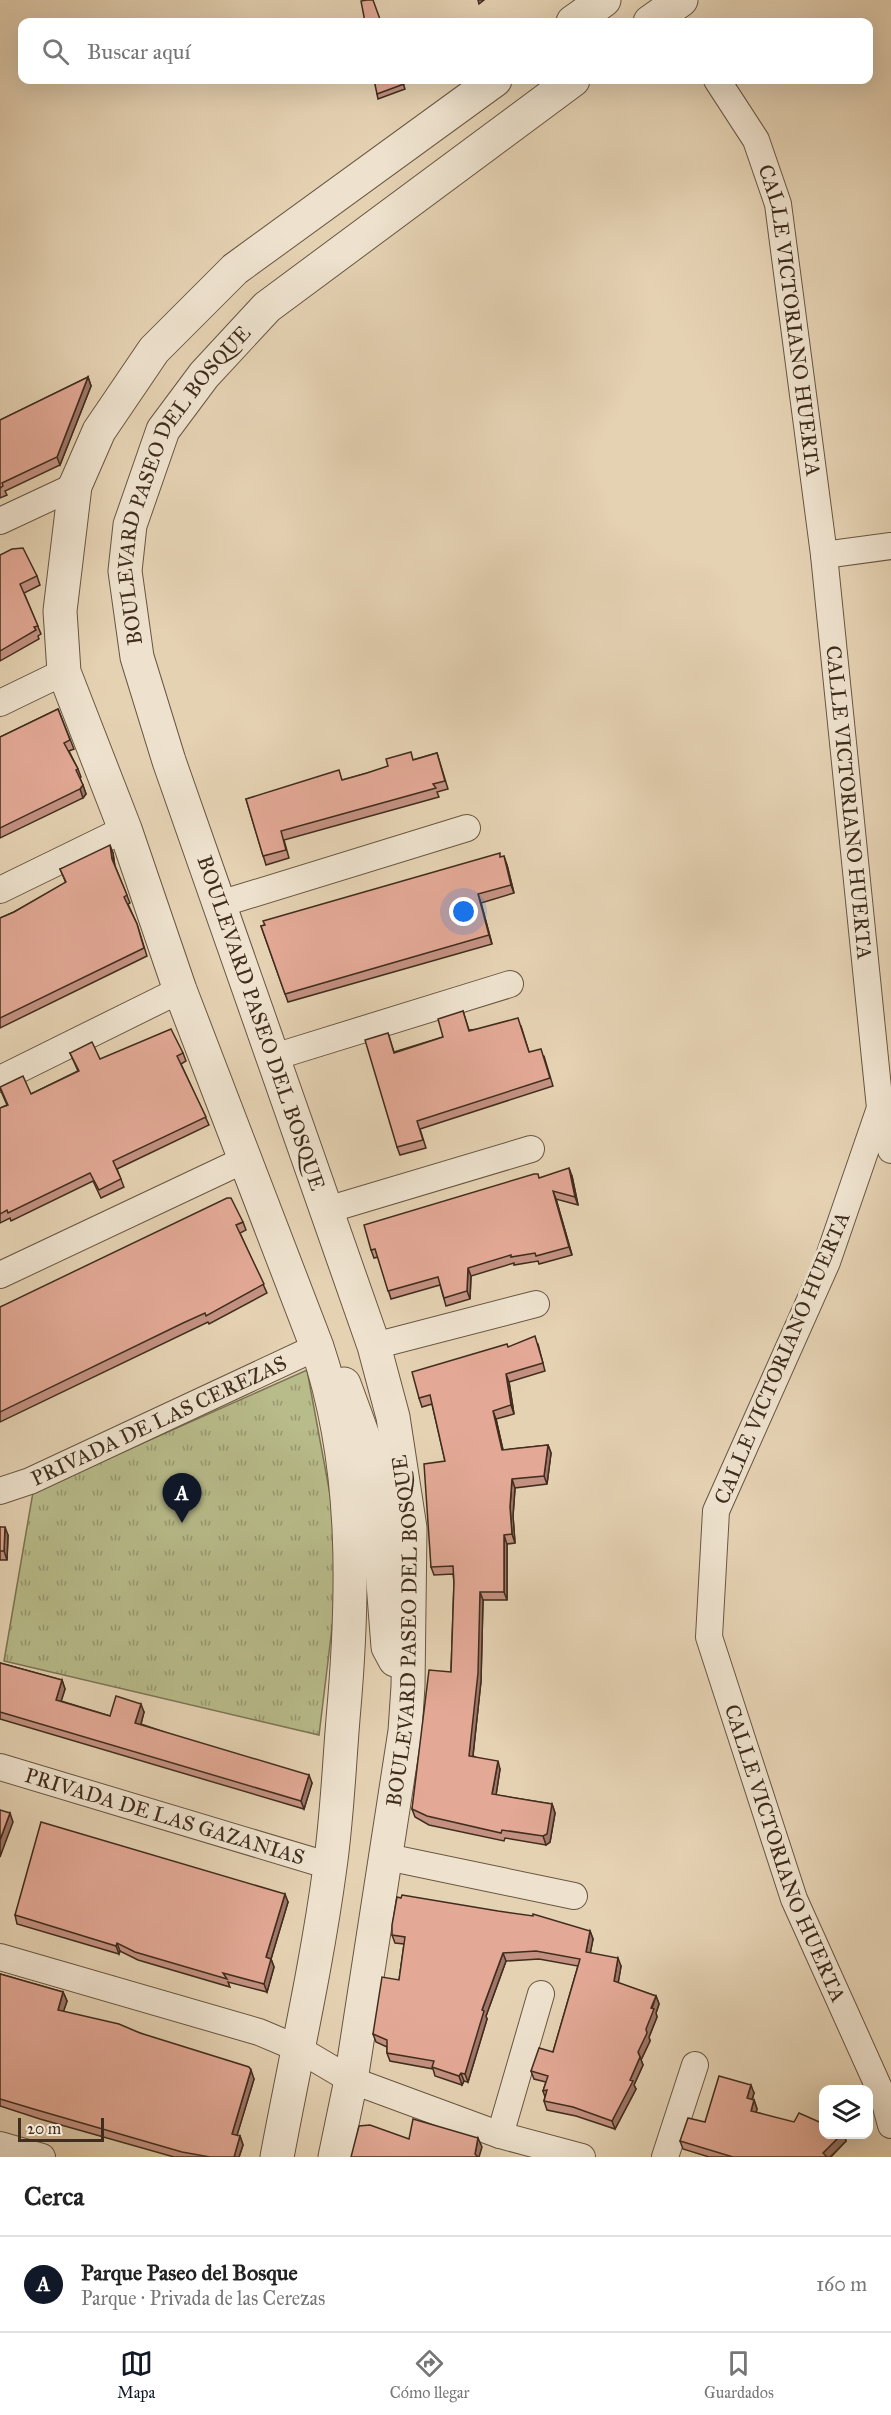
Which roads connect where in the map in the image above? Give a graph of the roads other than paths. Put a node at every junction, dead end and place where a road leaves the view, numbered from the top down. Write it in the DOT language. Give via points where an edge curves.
graph roads {
  1 [pos="604,0"];
  2 [pos="579,18"];
  3 [pos="489,84"];
  4 [pos="568,84"];
  5 [pos="720,84"];
  6 [pos="75,486"];
  7 [pos="0,521"];
  8 [pos="891,546"];
  9 [pos="824,555"];
  10 [pos="64,672"];
  11 [pos="0,703"];
  12 [pos="467,828"];
  13 [pos="125,829"];
  14 [pos="0,890"];
  15 [pos="220,904"];
  16 [pos="510,984"];
  17 [pos="180,990"];
  18 [pos="274,1057"];
  19 [pos="0,1079"];
  20 [pos="880,1108"];
  21 [pos="531,1149"];
  22 [pos="891,1150"];
  23 [pos="246,1159"];
  24 [pos="327,1210"];
  25 [pos="0,1275"];
  26 [pos="536,1304"];
  27 [pos="374,1346"];
  28 [pos="321,1361"];
  29 [pos="0,1491"];
  30 [pos="408,1686"];
  31 [pos="0,1767"];
  32 [pos="387,1857"];
  33 [pos="330,1866"];
  34 [pos="574,1896"];
  35 [pos="0,1957"];
  36 [pos="541,1994"];
  37 [pos="297,2048"];
  38 [pos="695,2065"];
  39 [pos="351,2080"];
  40 [pos="891,2125"];
  41 [pos="500,2135"];
  42 [pos="0,2145"];
  43 [pos="42,2157"];
  44 [pos="277,2157"];
  45 [pos="335,2157"];
  46 [pos="582,2157"];
  47 [pos="665,2157"];
  1 -- 2 [label="street"];
  3 -- 6 [label="street" via="235,269 154,350 99,431"];
  4 -- 15 [label="street, BOULEVARD PASEO DEL BOSQUE" via="267,307 204,375 163,430 130,525 125,571 137,657"];
  5 -- 9 [label="street, CALLE VICTORIANO HUERTA" via="756,140 778,204"];
  6 -- 7 [label="street"];
  6 -- 10 [label="street" via="60,610"];
  8 -- 9 [label="street"];
  9 -- 20 [label="street, CALLE VICTORIANO HUERTA"];
  10 -- 11 [label="street"];
  10 -- 13 [label="street"];
  12 -- 15 [label="street"];
  13 -- 14 [label="street"];
  13 -- 17 [label="street"];
  15 -- 18 [label="street, BOULEVARD PASEO DEL BOSQUE"];
  16 -- 18 [label="street"];
  17 -- 19 [label="street"];
  17 -- 23 [label="street"];
  18 -- 24 [label="street, BOULEVARD PASEO DEL BOSQUE"];
  20 -- 22 [label="street"];
  20 -- 40 [label="street, CALLE VICTORIANO HUERTA" via="826,1263 716,1511 709,1637 794,1899 884,2099"];
  21 -- 24 [label="street"];
  23 -- 25 [label="street"];
  23 -- 28 [label="street"];
  24 -- 27 [label="street, BOULEVARD PASEO DEL BOSQUE"];
  26 -- 27 [label="street"];
  27 -- 30 [label="street, BOULEVARD PASEO DEL BOSQUE" via="393,1417 410,1528"];
  28 -- 29 [label="street, PRIVADA DE LAS CEREZAS"];
  28 -- 30 [label="street" via="346,1385 374,1466 388,1647"];
  28 -- 33 [label="street" via="340,1441 350,1540 348,1656"];
  30 -- 32 [label="street, BOULEVARD PASEO DEL BOSQUE"];
  31 -- 33 [label="street, PRIVADA DE LAS GAZANIAS"];
  32 -- 34 [label="street"];
  32 -- 39 [label="street, BOULEVARD PASEO DEL BOSQUE"];
  33 -- 37 [label="street"];
  35 -- 37 [label="street" via="259,2032"];
  36 -- 41 [label="street"];
  37 -- 39 [label="street"];
  37 -- 44 [label="street"];
  38 -- 47 [label="street"];
  39 -- 41 [label="street"];
  39 -- 45 [label="street, BOULEVARD PASEO DEL BOSQUE"];
  41 -- 46 [label="street"];
  42 -- 43 [label="street"];
}
